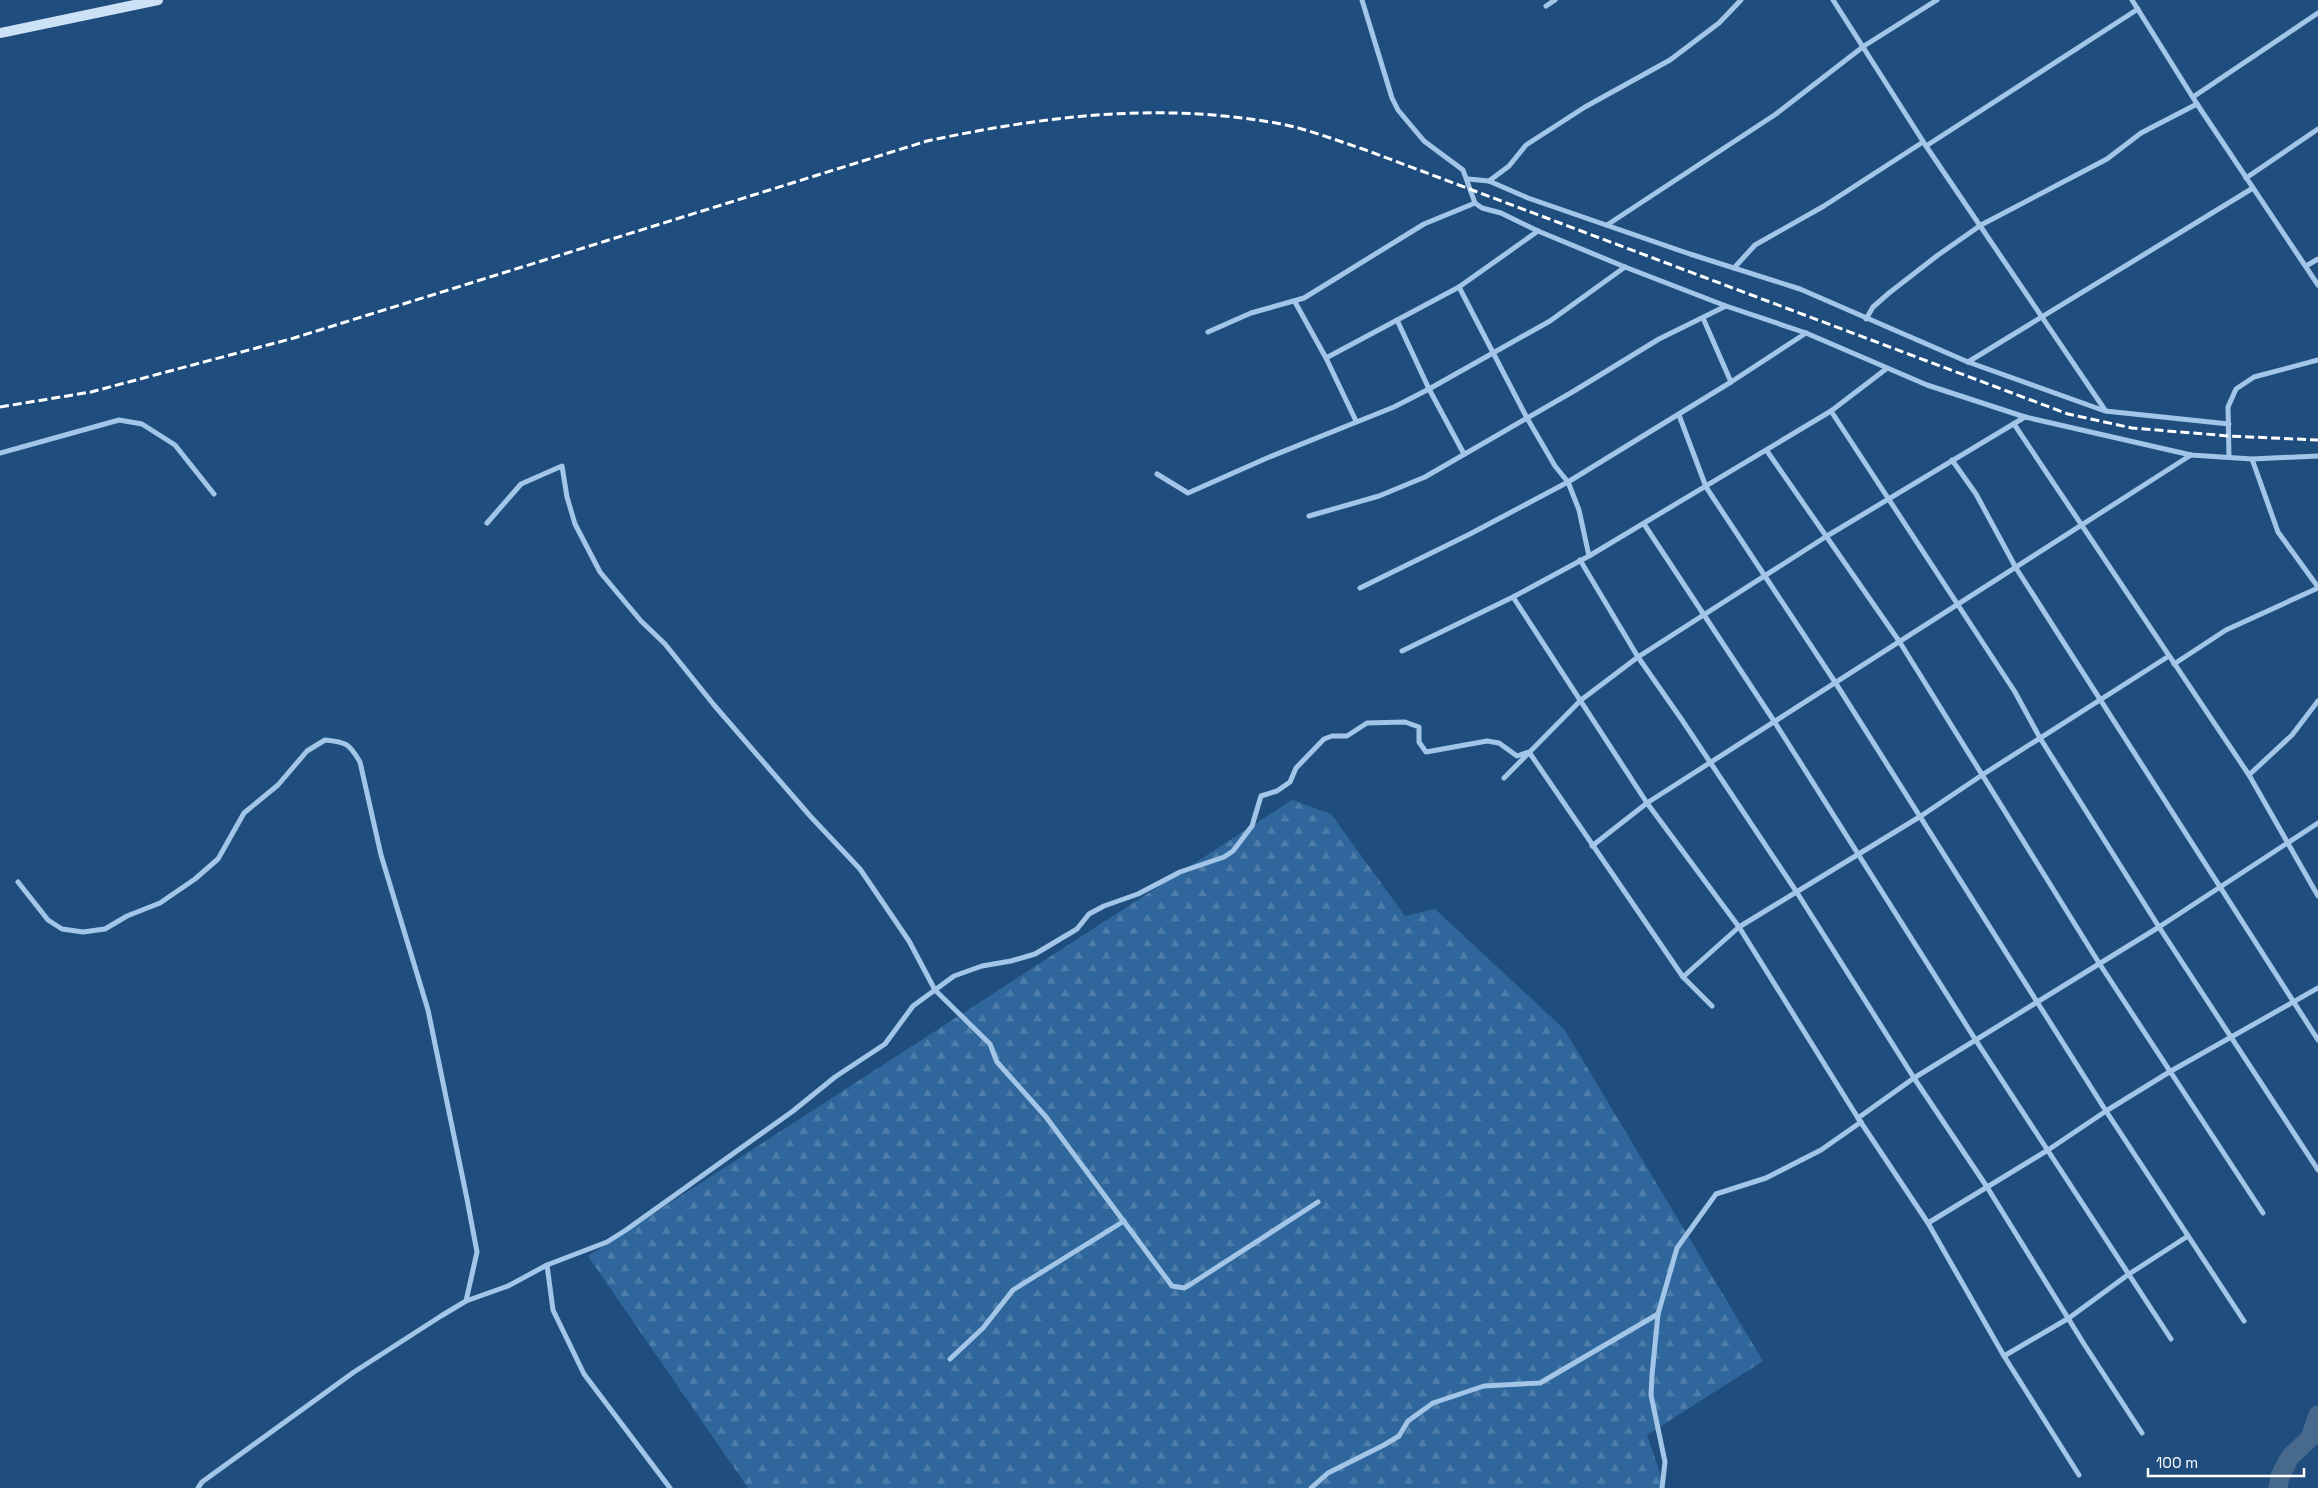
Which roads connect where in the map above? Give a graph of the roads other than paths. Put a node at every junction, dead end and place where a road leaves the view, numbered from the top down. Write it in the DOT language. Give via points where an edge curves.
graph roads {
  1 [pos="158,0"];
  2 [pos="1362,0"];
  3 [pos="1555,0"];
  4 [pos="1741,0"];
  5 [pos="1833,0"];
  6 [pos="1937,0"];
  7 [pos="2140,0"];
  8 [pos="2135,4"];
  9 [pos="1546,6"];
  10 [pos="2318,12"];
  11 [pos="0,33"];
  12 [pos="1864,46"];
  13 [pos="2193,97"];
  14 [pos="2197,104"];
  15 [pos="2318,129"];
  16 [pos="1925,144"];
  17 [pos="2246,178"];
  18 [pos="1468,179"];
  19 [pos="1489,181"];
  20 [pos="2253,188"];
  21 [pos="1475,203"];
  22 [pos="1607,225"];
  23 [pos="1981,225"];
  24 [pos="1538,231"];
  25 [pos="2318,259"];
  26 [pos="2306,266"];
  27 [pos="1625,267"];
  28 [pos="1734,268"];
  29 [pos="2318,284"];
  30 [pos="1459,287"];
  31 [pos="1295,302"];
  32 [pos="1726,306"];
  33 [pos="2041,317"];
  34 [pos="1703,318"];
  35 [pos="1866,319"];
  36 [pos="1397,320"];
  37 [pos="1208,332"];
  38 [pos="1806,333"];
  39 [pos="1493,354"];
  40 [pos="1326,358"];
  41 [pos="2318,360"];
  42 [pos="1968,362"];
  43 [pos="1886,369"];
  44 [pos="1731,382"];
  45 [pos="1429,389"];
  46 [pos="1831,411"];
  47 [pos="2105,411"];
  48 [pos="1679,415"];
  49 [pos="2025,417"];
  50 [pos="1527,418"];
  51 [pos="1356,422"];
  52 [pos="2014,424"];
  53 [pos="2229,424"];
  54 [pos="1767,451"];
  55 [pos="0,453"];
  56 [pos="1464,454"];
  57 [pos="2191,455"];
  58 [pos="2318,456"];
  59 [pos="2229,457"];
  60 [pos="2252,459"];
  61 [pos="1952,460"];
  62 [pos="1157,474"];
  63 [pos="1568,482"];
  64 [pos="1706,487"];
  65 [pos="214,494"];
  66 [pos="1888,499"];
  67 [pos="1309,516"];
  68 [pos="487,523"];
  69 [pos="1644,524"];
  70 [pos="2082,526"];
  71 [pos="1827,536"];
  72 [pos="1589,556"];
  73 [pos="1580,560"];
  74 [pos="2016,568"];
  75 [pos="1764,575"];
  76 [pos="2317,585"];
  77 [pos="1360,588"];
  78 [pos="1513,597"];
  79 [pos="1958,606"];
  80 [pos="1703,613"];
  81 [pos="1899,641"];
  82 [pos="1402,651"];
  83 [pos="2169,656"];
  84 [pos="1638,657"];
  85 [pos="2174,664"];
  86 [pos="1835,682"];
  87 [pos="1580,700"];
  88 [pos="2100,700"];
  89 [pos="2318,701"];
  90 [pos="1774,721"];
  91 [pos="2040,738"];
  92 [pos="1529,752"];
  93 [pos="1710,764"];
  94 [pos="1982,774"];
  95 [pos="2249,775"];
  96 [pos="1504,778"];
  97 [pos="1647,803"];
  98 [pos="1921,816"];
  99 [pos="2318,823"];
  100 [pos="2286,843"];
  101 [pos="1592,846"];
  102 [pos="1857,854"];
  103 [pos="18,882"];
  104 [pos="2219,887"];
  105 [pos="1796,891"];
  106 [pos="2318,896"];
  107 [pos="1739,927"];
  108 [pos="2159,927"];
  109 [pos="2099,963"];
  110 [pos="1683,977"];
  111 [pos="2318,988"];
  112 [pos="935,990"];
  113 [pos="2037,1000"];
  114 [pos="2293,1001"];
  115 [pos="1712,1006"];
  116 [pos="2231,1037"];
  117 [pos="1975,1039"];
  118 [pos="2318,1040"];
  119 [pos="2171,1071"];
  120 [pos="1914,1078"];
  121 [pos="2106,1111"];
  122 [pos="1860,1120"];
  123 [pos="2048,1150"];
  124 [pos="2318,1170"];
  125 [pos="1987,1187"];
  126 [pos="1318,1202"];
  127 [pos="2264,1213"];
  128 [pos="1124,1221"];
  129 [pos="1928,1224"];
  130 [pos="2188,1236"];
  131 [pos="546,1265"];
  132 [pos="2128,1274"];
  133 [pos="466,1301"];
  134 [pos="1658,1314"];
  135 [pos="2069,1318"];
  136 [pos="2244,1321"];
  137 [pos="2171,1339"];
  138 [pos="2004,1356"];
  139 [pos="950,1359"];
  140 [pos="2142,1433"];
  141 [pos="2079,1475"];
  142 [pos="198,1488"];
  143 [pos="670,1488"];
  144 [pos="1311,1488"];
  145 [pos="1662,1488"];
  1 -- 11 [label="street"];
  2 -- 18 [label="street" via="1398,110 1424,142 1463,170"];
  3 -- 9 [label="street"];
  4 -- 19 [label="street" via="1719,23 1670,60 1584,107 1526,145 1509,166"];
  5 -- 12 [label="street"];
  6 -- 12 [label="street"];
  7 -- 8 [label="street"];
  8 -- 13 [label="street"];
  8 -- 16 [label="street"];
  10 -- 13 [label="street"];
  12 -- 16 [label="street"];
  12 -- 22 [label="street" via="1776,114"];
  13 -- 14 [label="street"];
  14 -- 17 [label="street"];
  14 -- 23 [label="street" via="2141,133 2107,159"];
  15 -- 17 [label="street"];
  16 -- 23 [label="street"];
  16 -- 28 [label="street" via="1755,245"];
  17 -- 20 [label="street"];
  18 -- 19 [label="street"];
  18 -- 21 [label="street"];
  19 -- 22 [label="street"];
  20 -- 26 [label="street"];
  20 -- 33 [label="street"];
  21 -- 24 [label="street"];
  21 -- 31 [label="street" via="1424,224"];
  22 -- 28 [label="street"];
  23 -- 33 [label="street"];
  23 -- 35 [label="street" via="1889,293 1873,307"];
  24 -- 27 [label="street"];
  24 -- 30 [label="street"];
  25 -- 26 [label="street"];
  26 -- 29 [label="street"];
  27 -- 32 [label="street"];
  27 -- 39 [label="street" via="1550,321"];
  28 -- 35 [label="street" via="1800,289"];
  30 -- 36 [label="street"];
  30 -- 39 [label="street"];
  31 -- 37 [label="street" via="1251,313"];
  31 -- 40 [label="street"];
  32 -- 34 [label="street"];
  32 -- 38 [label="street"];
  33 -- 42 [label="street"];
  33 -- 47 [label="street"];
  34 -- 44 [label="street"];
  34 -- 50 [label="street" via="1659,339"];
  35 -- 42 [label="street"];
  36 -- 40 [label="street"];
  36 -- 45 [label="street"];
  38 -- 43 [label="street"];
  38 -- 44 [label="street"];
  39 -- 45 [label="street"];
  39 -- 50 [label="street"];
  40 -- 51 [label="street"];
  41 -- 53 [label="street" via="2254,376 2236,388 2228,408"];
  42 -- 47 [label="street"];
  43 -- 46 [label="street"];
  43 -- 49 [label="street"];
  44 -- 48 [label="street"];
  45 -- 51 [label="street"];
  45 -- 56 [label="street"];
  46 -- 54 [label="street"];
  46 -- 66 [label="street"];
  47 -- 53 [label="street"];
  48 -- 63 [label="street"];
  48 -- 64 [label="street"];
  49 -- 52 [label="street"];
  49 -- 57 [label="street"];
  50 -- 56 [label="street"];
  50 -- 63 [label="street"];
  51 -- 62 [label="street" via="1188,494"];
  52 -- 61 [label="street"];
  52 -- 70 [label="street"];
  53 -- 59 [label="street"];
  54 -- 64 [label="street"];
  54 -- 71 [label="street"];
  55 -- 65 [label="street" via="119,420 142,424 175,445"];
  56 -- 67 [label="street" via="1425,477 1379,496"];
  57 -- 59 [label="street"];
  57 -- 70 [label="street"];
  58 -- 60 [label="street"];
  59 -- 60 [label="street"];
  60 -- 76 [label="street" via="2278,532"];
  61 -- 66 [label="street"];
  61 -- 74 [label="street" via="1976,494"];
  63 -- 72 [label="street" via="1580,510"];
  63 -- 77 [label="street"];
  64 -- 69 [label="street"];
  64 -- 75 [label="street"];
  66 -- 71 [label="street"];
  66 -- 79 [label="street"];
  68 -- 112 [label="street" via="521,484 562,466 575,524 600,572 811,817 860,869 909,941"];
  69 -- 72 [label="street"];
  69 -- 80 [label="street"];
  70 -- 74 [label="street"];
  70 -- 83 [label="street"];
  71 -- 75 [label="street"];
  71 -- 81 [label="street"];
  72 -- 73 [label="street"];
  73 -- 78 [label="street"];
  73 -- 84 [label="street"];
  74 -- 79 [label="street"];
  74 -- 88 [label="street"];
  75 -- 80 [label="street"];
  75 -- 86 [label="street"];
  76 -- 85 [label="street" via="2226,630"];
  78 -- 82 [label="street"];
  78 -- 87 [label="street"];
  79 -- 81 [label="street"];
  79 -- 91 [label="street" via="2015,692"];
  80 -- 84 [label="street"];
  80 -- 90 [label="street"];
  81 -- 86 [label="street"];
  81 -- 94 [label="street"];
  83 -- 85 [label="street"];
  83 -- 88 [label="street"];
  84 -- 87 [label="street"];
  84 -- 93 [label="street"];
  85 -- 95 [label="street"];
  86 -- 90 [label="street"];
  86 -- 98 [label="street"];
  87 -- 92 [label="street"];
  87 -- 97 [label="street"];
  88 -- 91 [label="street"];
  88 -- 104 [label="street"];
  89 -- 95 [label="street" via="2292,735"];
  90 -- 93 [label="street"];
  90 -- 102 [label="street"];
  91 -- 94 [label="street"];
  91 -- 108 [label="street"];
  92 -- 96 [label="street"];
  92 -- 101 [label="street"];
  92 -- 112 [label="street" via="1517,756 1500,743 1487,741 1426,752 1419,742 1419,728 1405,722 1368,723 1347,736 1324,739 1296,768 1290,782 1261,796 1252,826 1233,851 1224,857 1180,872 1138,894 1104,906 1089,914 1077,929 1035,954 954,976"];
  93 -- 97 [label="street"];
  93 -- 105 [label="street"];
  94 -- 98 [label="street"];
  94 -- 109 [label="street"];
  95 -- 100 [label="street"];
  97 -- 101 [label="street"];
  97 -- 107 [label="street"];
  98 -- 102 [label="street"];
  98 -- 113 [label="street"];
  99 -- 100 [label="street"];
  100 -- 104 [label="street"];
  100 -- 106 [label="street"];
  101 -- 110 [label="street"];
  102 -- 105 [label="street"];
  102 -- 117 [label="street"];
  103 -- 133 [label="street" via="48,920 62,930 105,929 160,903 218,859 244,813 278,785 307,752 324,740 344,742 352,748 360,762 381,855 428,1010 446,1096 477,1252"];
  104 -- 108 [label="street"];
  104 -- 114 [label="street"];
  105 -- 107 [label="street"];
  105 -- 120 [label="street"];
  107 -- 110 [label="street"];
  107 -- 122 [label="street"];
  108 -- 109 [label="street"];
  108 -- 116 [label="street"];
  109 -- 113 [label="street"];
  109 -- 119 [label="street"];
  110 -- 115 [label="street"];
  111 -- 114 [label="street"];
  112 -- 128 [label="street" via="990,1044 997,1062 1046,1117"];
  112 -- 131 [label="street" via="913,1006 886,1044 835,1077 793,1112 626,1230 590,1250"];
  113 -- 117 [label="street"];
  113 -- 121 [label="street"];
  114 -- 116 [label="street"];
  114 -- 118 [label="street"];
  116 -- 119 [label="street"];
  116 -- 124 [label="street"];
  117 -- 120 [label="street"];
  117 -- 123 [label="street"];
  119 -- 121 [label="street"];
  119 -- 127 [label="street"];
  120 -- 122 [label="street"];
  120 -- 125 [label="street"];
  121 -- 123 [label="street"];
  121 -- 130 [label="street"];
  122 -- 129 [label="street"];
  122 -- 134 [label="street" via="1821,1150 1766,1178 1716,1194 1677,1248"];
  123 -- 125 [label="street"];
  123 -- 132 [label="street"];
  125 -- 129 [label="street"];
  125 -- 135 [label="street"];
  126 -- 128 [label="street" via="1184,1288 1172,1286"];
  128 -- 139 [label="street" via="1013,1290 983,1328"];
  129 -- 138 [label="street"];
  130 -- 132 [label="street"];
  130 -- 136 [label="street"];
  131 -- 133 [label="street" via="508,1286"];
  131 -- 143 [label="street" via="553,1310 584,1374"];
  132 -- 135 [label="street"];
  132 -- 137 [label="street"];
  133 -- 142 [label="street" via="354,1372"];
  134 -- 144 [label="street" via="1540,1383 1484,1386 1433,1403 1408,1421 1399,1436 1328,1473"];
  134 -- 145 [label="street" via="1651,1395 1665,1462"];
  135 -- 138 [label="street"];
  135 -- 140 [label="street"];
  138 -- 141 [label="street"];
}
